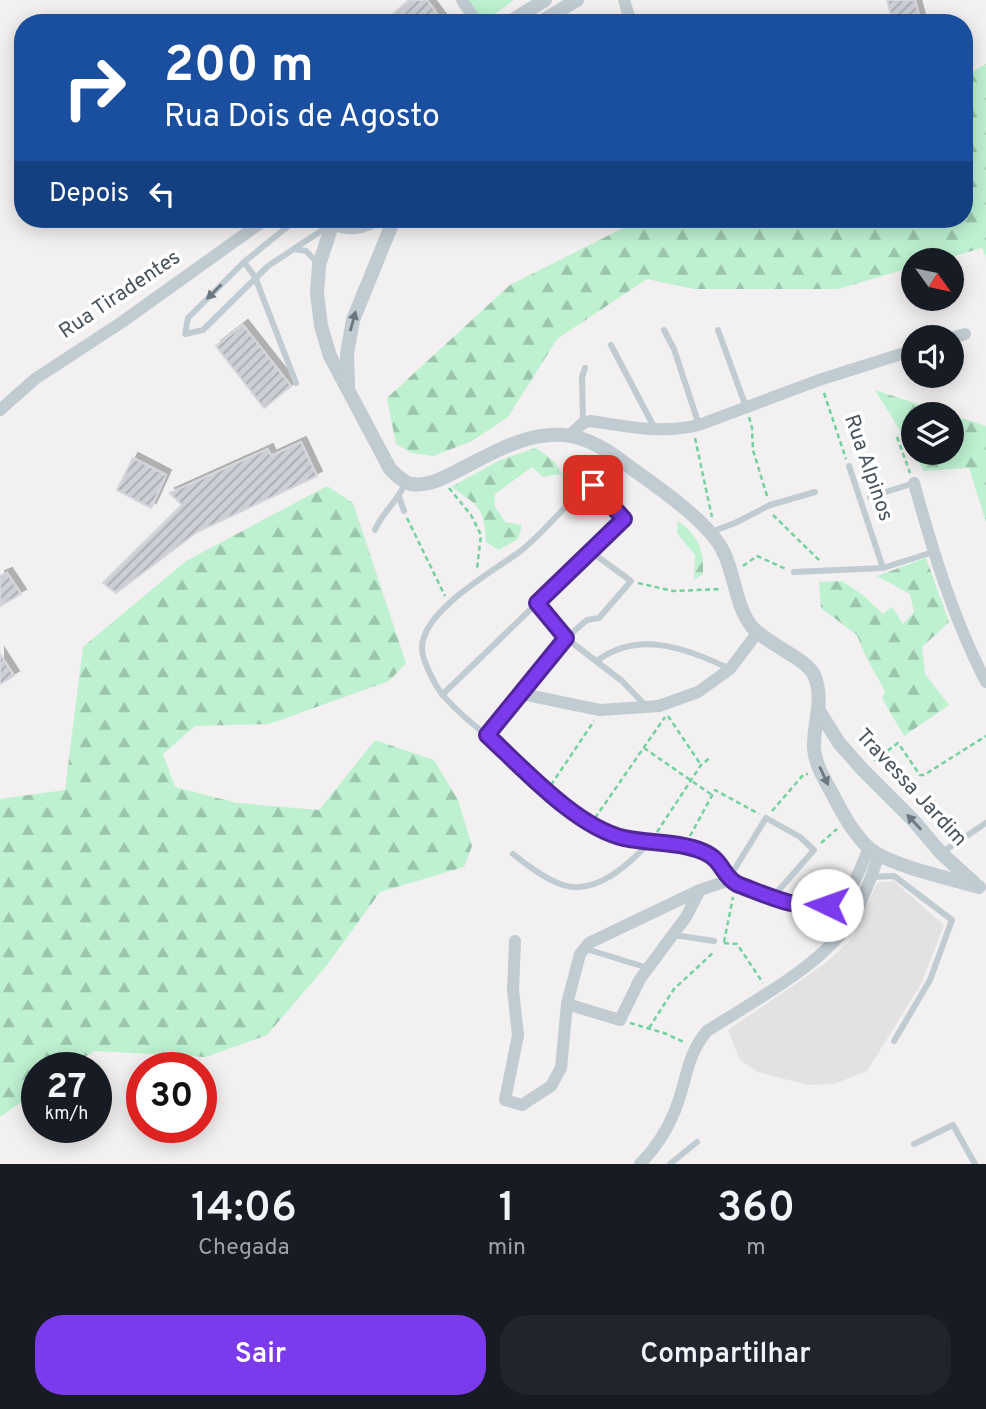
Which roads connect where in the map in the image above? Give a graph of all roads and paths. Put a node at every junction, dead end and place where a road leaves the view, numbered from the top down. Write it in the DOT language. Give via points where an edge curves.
graph roads {
  1 [pos="545,0"];
  2 [pos="577,0"];
  3 [pos="522,14"];
  4 [pos="553,14"];
  5 [pos="253,228"];
  6 [pos="286,228"];
  7 [pos="322,228"];
  8 [pos="330,228"];
  9 [pos="390,228"];
  10 [pos="294,249"];
  11 [pos="244,262"];
  12 [pos="319,265"];
  13 [pos="255,277"];
  14 [pos="664,330"];
  15 [pos="718,330"];
  16 [pos="611,345"];
  17 [pos="901,354"];
  18 [pos="585,368"];
  19 [pos="819,380"];
  20 [pos="296,383"];
  21 [pos="348,389"];
  22 [pos="746,407"];
  23 [pos="0,410"];
  24 [pos="583,422"];
  25 [pos="699,425"];
  26 [pos="655,431"];
  27 [pos="569,436"];
  28 [pos="897,437"];
  29 [pos="849,466"];
  30 [pos="441,479"];
  31 [pos="405,481"];
  32 [pos="914,483"];
  33 [pos="815,492"];
  34 [pos="870,497"];
  35 [pos="399,498"];
  36 [pos="404,511"];
  37 [pos="712,513"];
  38 [pos="375,530"];
  39 [pos="711,531"];
  40 [pos="590,551"];
  41 [pos="933,552"];
  42 [pos="757,556"];
  43 [pos="883,568"];
  44 [pos="794,572"];
  45 [pos="631,581"];
  46 [pos="475,582"];
  47 [pos="736,589"];
  48 [pos="537,603"];
  49 [pos="449,604"];
  50 [pos="758,632"];
  51 [pos="566,638"];
  52 [pos="986,648"];
  53 [pos="971,654"];
  54 [pos="597,661"];
  55 [pos="730,669"];
  56 [pos="986,682"];
  57 [pos="522,694"];
  58 [pos="442,695"];
  59 [pos="648,708"];
  60 [pos="600,710"];
  61 [pos="819,710"];
  62 [pos="832,733"];
  63 [pos="487,735"];
  64 [pos="814,735"];
  65 [pos="986,736"];
  66 [pos="644,748"];
  67 [pos="711,757"];
  68 [pos="701,765"];
  69 [pos="863,770"];
  70 [pos="804,775"];
  71 [pos="690,782"];
  72 [pos="547,791"];
  73 [pos="712,795"];
  74 [pos="766,818"];
  75 [pos="847,820"];
  76 [pos="986,823"];
  77 [pos="591,824"];
  78 [pos="651,841"];
  79 [pos="686,845"];
  80 [pos="814,850"];
  81 [pos="874,851"];
  82 [pos="941,853"];
  83 [pos="513,854"];
  84 [pos="718,860"];
  85 [pos="926,870"];
  86 [pos="871,877"];
  87 [pos="731,880"];
  88 [pos="701,890"];
  89 [pos="983,890"];
  90 [pos="772,898"];
  91 [pos="672,935"];
  92 [pos="515,941"];
  93 [pos="714,941"];
  94 [pos="724,943"];
  95 [pos="583,948"];
  96 [pos="648,968"];
  97 [pos="768,991"];
  98 [pos="568,1004"];
  99 [pos="620,1020"];
  100 [pos="649,1028"];
  101 [pos="894,1041"];
  102 [pos="694,1048"];
  103 [pos="697,1142"];
  104 [pos="914,1143"];
  105 [pos="640,1164"];
  106 [pos="670,1164"];
  107 [pos="975,1164"];
  1 -- 3 [label="street"];
  2 -- 4 [label="street"];
  5 -- 23 [label="street, Rua Tiradentes" via="35,379"];
  6 -- 11 [label="lane"];
  7 -- 10 [label="lane"];
  8 -- 12 [label="street"];
  21 -- 9 [label="street, one-way" via="353,320"];
  10 -- 12 [label="lane" via="306,251"];
  10 -- 13 [label="lane"];
  11 -- 13 [label="lane"];
  11 -- 13 [label="lane, one-way" via="188,318 185,334 203,330"];
  12 -- 21 [label="street" via="317,293 323,334"];
  13 -- 20 [label="lane"];
  14 -- 25 [label="lane"];
  15 -- 22 [label="lane"];
  16 -- 26 [label="lane"];
  17 -- 19 [label="street"];
  18 -- 24 [label="lane"];
  19 -- 22 [label="street"];
  19 -- 29 [label="path, Rua Alpinos"];
  21 -- 31 [label="street" via="382,458"];
  22 -- 25 [label="street"];
  24 -- 26 [label="street"];
  24 -- 27 [label="street"];
  25 -- 26 [label="street"];
  25 -- 37 [label="path" via="694,443"];
  27 -- 30 [label="street" via="516,443"];
  27 -- 39 [label="street" via="624,462"];
  28 -- 32 [label="path"];
  29 -- 43 [label="lane, Rua Alpinos"];
  30 -- 31 [label="street" via="419,484"];
  30 -- 46 [label="path" via="481,535"];
  31 -- 35 [label="lane"];
  32 -- 34 [label="lane"];
  32 -- 41 [label="street"];
  33 -- 39 [label="lane" via="770,505"];
  35 -- 36 [label="lane"];
  35 -- 38 [label="lane" via="380,517"];
  36 -- 49 [label="path"];
  39 -- 47 [label="street"];
  40 -- 45 [label="lane"];
  40 -- 46 [label="lane" via="624,519 592,484 532,542"];
  40 -- 48 [label="lane"];
  41 -- 43 [label="lane"];
  41 -- 53 [label="street"];
  42 -- 44 [label="path"];
  43 -- 44 [label="lane"];
  45 -- 47 [label="path" via="673,591"];
  45 -- 51 [label="lane" via="599,618 587,620"];
  46 -- 49 [label="lane"];
  47 -- 50 [label="street" via="747,619"];
  48 -- 51 [label="lane"];
  48 -- 58 [label="lane"];
  49 -- 58 [label="lane" via="431,624 421,648"];
  50 -- 55 [label="street"];
  50 -- 61 [label="street" via="811,670"];
  51 -- 54 [label="lane"];
  51 -- 57 [label="street"];
  52 -- 53 [label="street"];
  53 -- 56 [label="street"];
  54 -- 55 [label="lane" via="615,648 661,644"];
  54 -- 59 [label="lane"];
  55 -- 59 [label="street" via="677,702"];
  57 -- 60 [label="street"];
  57 -- 63 [label="street"];
  58 -- 63 [label="lane"];
  59 -- 60 [label="street"];
  60 -- 72 [label="path"];
  61 -- 62 [label="street, Travessa Jardim"];
  61 -- 64 [label="street"];
  62 -- 64 [label="street" via="821,730"];
  62 -- 69 [label="street, Travessa Jardim"];
  63 -- 72 [label="lane"];
  64 -- 75 [label="street, one-way" via="822,774"];
  65 -- 69 [label="path" via="924,775 898,743"];
  66 -- 68 [label="path" via="667,714"];
  66 -- 71 [label="path"];
  66 -- 77 [label="path"];
  67 -- 68 [label="path"];
  68 -- 71 [label="path"];
  82 -- 69 [label="street, Travessa Jardim, one-way"];
  70 -- 74 [label="path"];
  71 -- 73 [label="path"];
  71 -- 78 [label="path"];
  72 -- 77 [label="lane"];
  73 -- 74 [label="path" via="715,790"];
  73 -- 79 [label="path"];
  74 -- 80 [label="lane" via="800,836"];
  74 -- 87 [label="lane"];
  75 -- 80 [label="path"];
  75 -- 81 [label="street"];
  76 -- 82 [label="lane"];
  77 -- 78 [label="lane" via="624,838"];
  78 -- 79 [label="lane"];
  78 -- 83 [label="lane" via="631,862 585,886 565,886"];
  79 -- 84 [label="lane"];
  80 -- 90 [label="lane"];
  81 -- 85 [label="street"];
  81 -- 86 [label="street"];
  81 -- 90 [label="street" via="838,901 816,907"];
  82 -- 85 [label="street" via="934,867"];
  82 -- 89 [label="street, Travessa Jardim"];
  84 -- 87 [label="street"];
  85 -- 89 [label="street"];
  86 -- 97 [label="street" via="850,922 832,943"];
  86 -- 101 [label="lane" via="894,876 952,920 930,980"];
  87 -- 88 [label="street"];
  87 -- 90 [label="street"];
  87 -- 94 [label="path"];
  88 -- 91 [label="street"];
  88 -- 95 [label="street"];
  91 -- 93 [label="lane"];
  91 -- 96 [label="street"];
  92 -- 98 [label="street" via="513,989 518,1035 505,1100 522,1105 555,1080 561,1068"];
  94 -- 97 [label="path" via="737,944"];
  94 -- 100 [label="path" via="674,989"];
  95 -- 96 [label="lane"];
  95 -- 98 [label="street"];
  96 -- 99 [label="street"];
  97 -- 102 [label="street" via="707,1031"];
  98 -- 99 [label="street"];
  99 -- 100 [label="path"];
  100 -- 102 [label="path"];
  102 -- 105 [label="street" via="674,1112"];
  103 -- 106 [label="lane"];
  104 -- 107 [label="lane" via="953,1125"];
}
